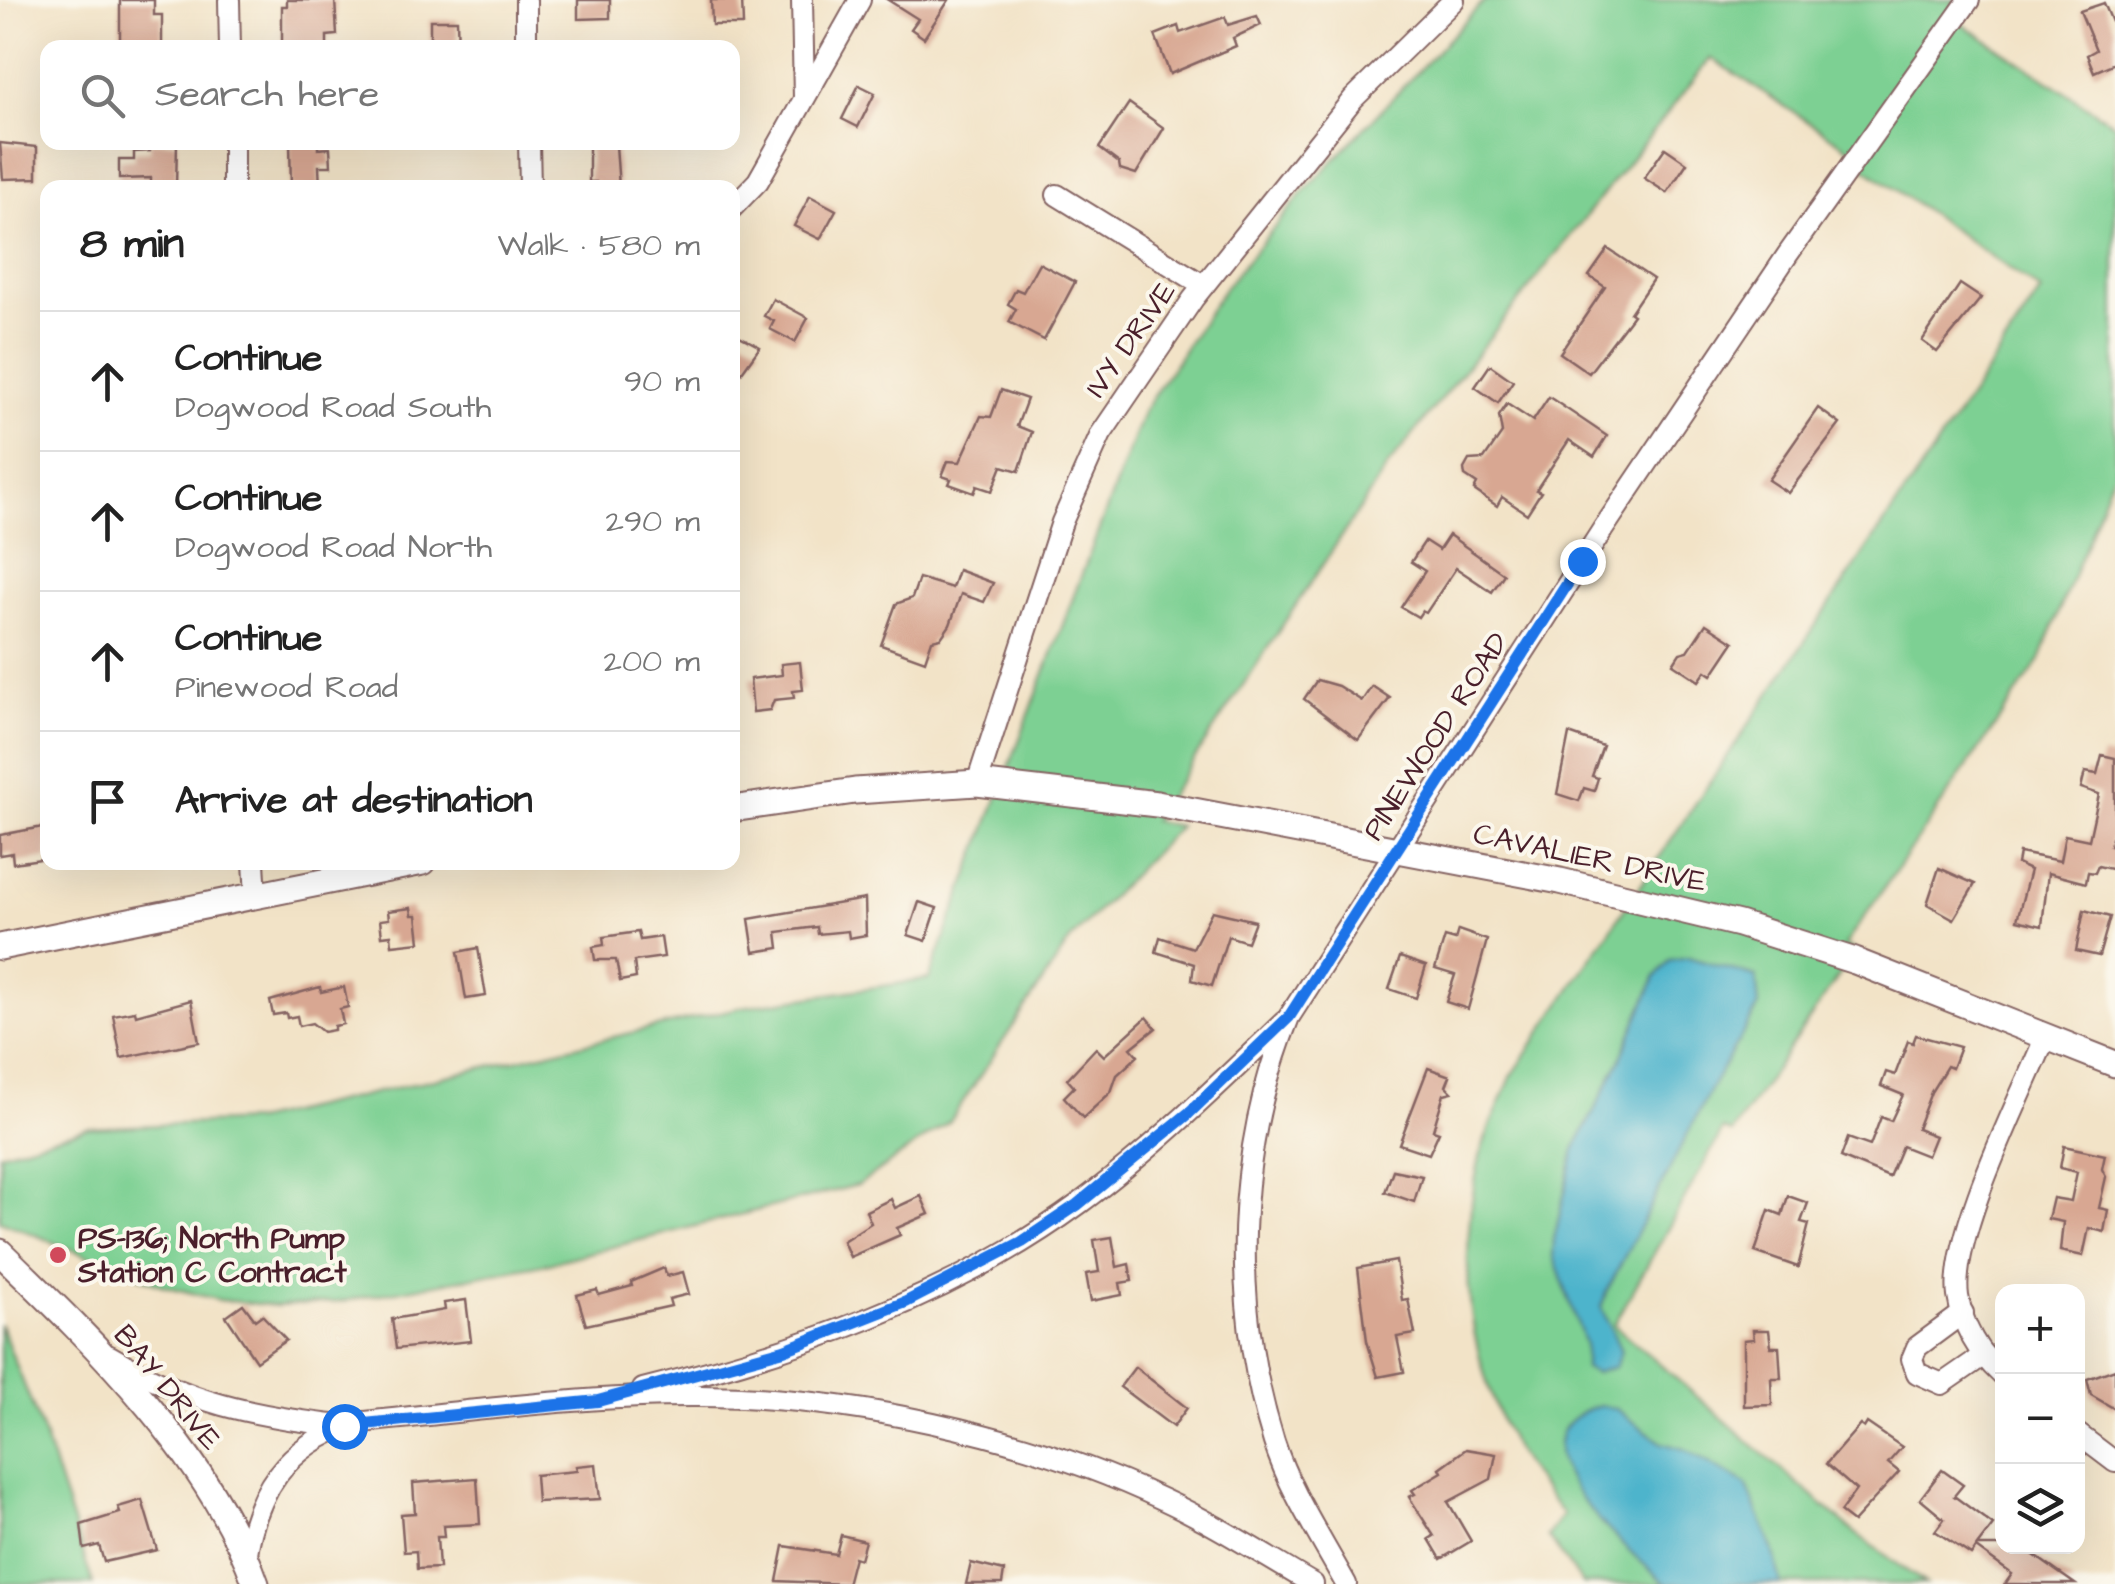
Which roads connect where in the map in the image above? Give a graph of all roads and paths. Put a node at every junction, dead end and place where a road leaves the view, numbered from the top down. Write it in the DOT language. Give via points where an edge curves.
graph roads {
  1 [pos="229,0"];
  2 [pos="526,0"];
  3 [pos="802,0"];
  4 [pos="860,0"];
  5 [pos="1454,0"];
  6 [pos="1969,0"];
  7 [pos="230,40"];
  8 [pos="526,40"];
  9 [pos="804,100"];
  10 [pos="232,150"];
  11 [pos="529,150"];
  12 [pos="233,180"];
  13 [pos="530,180"];
  14 [pos="1056,194"];
  15 [pos="740,200"];
  16 [pos="1204,285"];
  17 [pos="977,783"];
  18 [pos="740,808"];
  19 [pos="1398,851"];
  20 [pos="254,870"];
  21 [pos="386,870"];
  22 [pos="256,898"];
  23 [pos="0,947"];
  24 [pos="1289,1017"];
  25 [pos="2046,1036"];
  26 [pos="2115,1064"];
  27 [pos="0,1252"];
  28 [pos="1962,1313"];
  29 [pos="100,1350"];
  30 [pos="1984,1356"];
  31 [pos="1995,1367"];
  32 [pos="598,1401"];
  33 [pos="344,1426"];
  34 [pos="2085,1439"];
  35 [pos="2115,1462"];
  36 [pos="246,1559"];
  37 [pos="256,1584"];
  38 [pos="1313,1584"];
  39 [pos="1346,1584"];
  1 -- 7 [label="street"];
  2 -- 8 [label="street"];
  3 -- 9 [label="street"];
  4 -- 9 [label="street"];
  5 -- 16 [label="street, IVY DRIVE" via="1353,99"];
  6 -- 19 [label="street, PINEWOOD ROAD" via="1622,500"];
  9 -- 15 [label="street" via="758,181"];
  10 -- 12 [label="street"];
  11 -- 13 [label="street"];
  14 -- 16 [label="street"];
  16 -- 17 [label="street, IVY DRIVE" via="1127,393 1080,477"];
  17 -- 18 [label="street, CAVALIER DRIVE"];
  17 -- 19 [label="street, CAVALIER DRIVE" via="1157,804"];
  19 -- 24 [label="street, PINEWOOD ROAD"];
  19 -- 25 [label="street, CAVALIER DRIVE" via="1739,924"];
  20 -- 22 [label="street"];
  21 -- 22 [label="street"];
  22 -- 23 [label="street"];
  24 -- 32 [label="street" via="1130,1165 976,1268 784,1350"];
  24 -- 39 [label="street, PINEWOOD ROAD" via="1270,1064 1255,1135 1243,1254 1249,1317 1275,1444"];
  25 -- 26 [label="street, CAVALIER DRIVE"];
  25 -- 28 [label="street" via="1962,1251"];
  27 -- 29 [label="street, BAY DRIVE"];
  28 -- 30 [label="street"];
  28 -- 30 [label="street" via="1917,1347 1917,1372 1942,1384"];
  29 -- 33 [label="street" via="217,1406"];
  29 -- 36 [label="street, BAY DRIVE" via="194,1469"];
  30 -- 31 [label="street"];
  32 -- 33 [label="street"];
  32 -- 38 [label="street" via="772,1399 967,1434 1159,1498"];
  33 -- 36 [label="street" via="309,1442 274,1475 256,1509"];
  34 -- 35 [label="street"];
  36 -- 37 [label="street, BAY DRIVE"];
}
